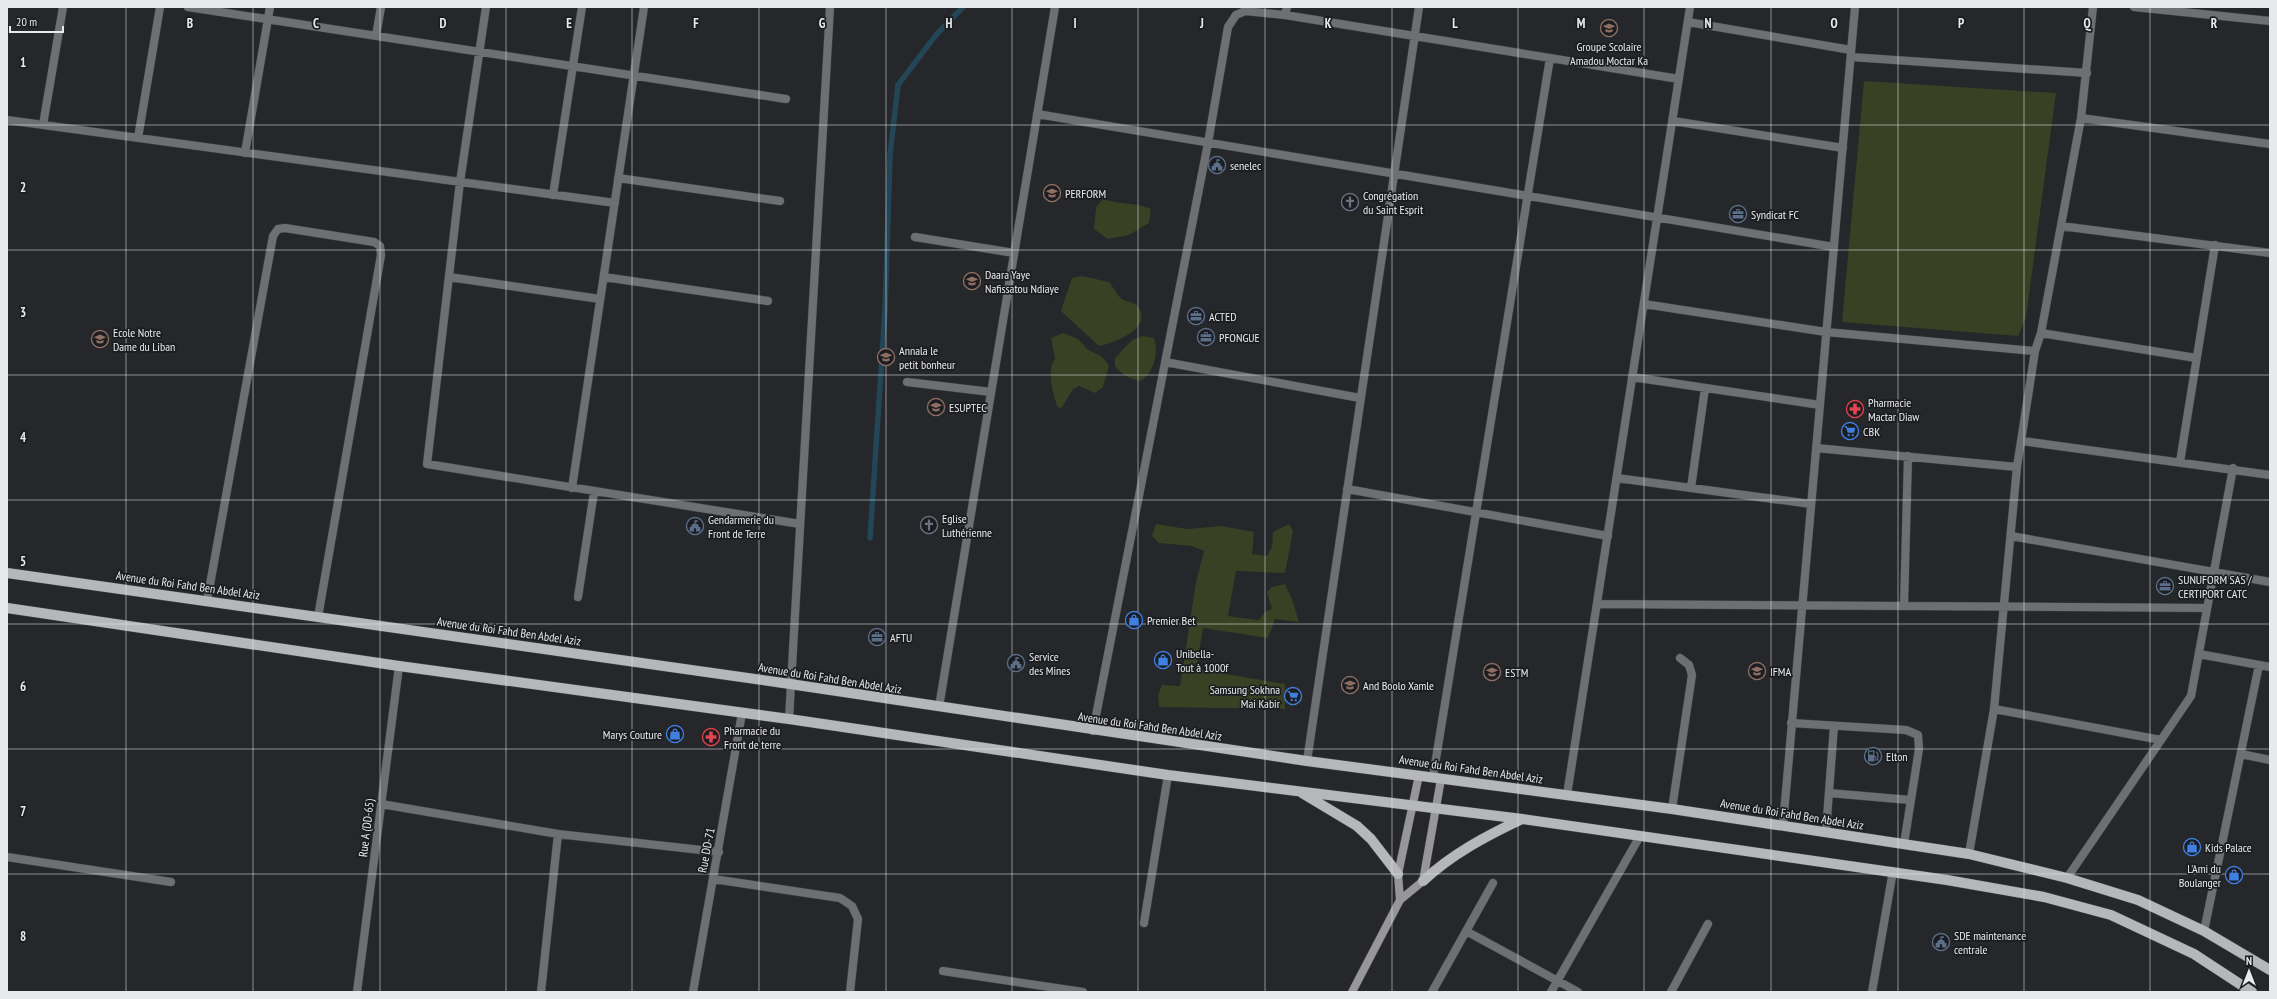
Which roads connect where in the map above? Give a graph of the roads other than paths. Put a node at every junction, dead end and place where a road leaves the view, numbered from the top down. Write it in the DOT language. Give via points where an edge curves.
graph roads {
  1 [pos="63,7"];
  2 [pos="160,7"];
  3 [pos="188,7"];
  4 [pos="270,7"];
  5 [pos="381,7"];
  6 [pos="486,7"];
  7 [pos="582,7"];
  8 [pos="644,7"];
  9 [pos="830,7"];
  10 [pos="1055,7"];
  11 [pos="1419,7"];
  12 [pos="1690,7"];
  13 [pos="1855,7"];
  14 [pos="2093,7"];
  15 [pos="2134,7"];
  16 [pos="1286,11"];
  17 [pos="268,19"];
  18 [pos="2270,21"];
  19 [pos="1688,22"];
  20 [pos="376,36"];
  21 [pos="1414,36"];
  22 [pos="480,52"];
  23 [pos="1851,54"];
  24 [pos="1550,58"];
  25 [pos="573,66"];
  26 [pos="2087,73"];
  27 [pos="634,76"];
  28 [pos="1679,79"];
  29 [pos="786,100"];
  30 [pos="1037,114"];
  31 [pos="2081,118"];
  32 [pos="7,120"];
  33 [pos="1673,121"];
  34 [pos="43,125"];
  35 [pos="138,138"];
  36 [pos="1208,143"];
  37 [pos="2270,144"];
  38 [pos="1843,148"];
  39 [pos="245,153"];
  40 [pos="1394,173"];
  41 [pos="618,178"];
  42 [pos="460,182"];
  43 [pos="553,195"];
  44 [pos="1527,196"];
  45 [pos="780,201"];
  46 [pos="615,203"];
  47 [pos="1658,217"];
  48 [pos="2061,226"];
  49 [pos="915,237"];
  50 [pos="2215,245"];
  51 [pos="1834,247"];
  52 [pos="1014,253"];
  53 [pos="2270,253"];
  54 [pos="449,277"];
  55 [pos="604,277"];
  56 [pos="600,300"];
  57 [pos="768,301"];
  58 [pos="1644,304"];
  59 [pos="1826,332"];
  60 [pos="2042,333"];
  61 [pos="2035,350"];
  62 [pos="2196,358"];
  63 [pos="1165,362"];
  64 [pos="1632,377"];
  65 [pos="907,382"];
  66 [pos="1705,388"];
  67 [pos="991,392"];
  68 [pos="1360,398"];
  69 [pos="1820,405"];
  70 [pos="2022,440"];
  71 [pos="1816,448"];
  72 [pos="1908,456"];
  73 [pos="2180,462"];
  74 [pos="2017,467"];
  75 [pos="2233,468"];
  76 [pos="2270,475"];
  77 [pos="1617,478"];
  78 [pos="572,488"];
  79 [pos="1691,488"];
  80 [pos="1347,489"];
  81 [pos="594,492"];
  82 [pos="1811,504"];
  83 [pos="1476,512"];
  84 [pos="800,524"];
  85 [pos="1608,536"];
  86 [pos="2011,536"];
  87 [pos="2214,572"];
  88 [pos="7,573"];
  89 [pos="2270,582"];
  90 [pos="578,597"];
  91 [pos="207,601"];
  92 [pos="1597,604"];
  93 [pos="1802,606"];
  94 [pos="1904,606"];
  95 [pos="2003,607"];
  96 [pos="7,608"];
  97 [pos="2207,608"];
  98 [pos="318,617"];
  99 [pos="2199,654"];
  100 [pos="1680,658"];
  101 [pos="2259,665"];
  102 [pos="399,666"];
  103 [pos="2270,667"];
  104 [pos="790,684"];
  105 [pos="940,707"];
  106 [pos="1994,709"];
  107 [pos="742,713"];
  108 [pos="789,719"];
  109 [pos="1792,723"];
  110 [pos="1834,726"];
  111 [pos="1093,731"];
  112 [pos="2161,740"];
  113 [pos="2241,754"];
  114 [pos="2270,760"];
  115 [pos="1307,761"];
  116 [pos="1168,775"];
  117 [pos="1419,775"];
  118 [pos="1437,778"];
  119 [pos="1299,791"];
  120 [pos="1829,793"];
  121 [pos="1567,795"];
  122 [pos="1910,800"];
  123 [pos="381,804"];
  124 [pos="1413,805"];
  125 [pos="1437,808"];
  126 [pos="1672,809"];
  127 [pos="1522,819"];
  128 [pos="1783,825"];
  129 [pos="1826,832"];
  130 [pos="558,834"];
  131 [pos="1640,836"];
  132 [pos="1904,844"];
  133 [pos="719,852"];
  134 [pos="1969,854"];
  135 [pos="7,857"];
  136 [pos="1893,871"];
  137 [pos="1398,874"];
  138 [pos="2067,878"];
  139 [pos="713,879"];
  140 [pos="1423,881"];
  141 [pos="171,882"];
  142 [pos="1493,883"];
  143 [pos="1400,900"];
  144 [pos="1144,923"];
  145 [pos="1708,924"];
  146 [pos="1466,931"];
  147 [pos="2204,931"];
  148 [pos="2270,970"];
  149 [pos="943,971"];
  150 [pos="1558,980"];
  151 [pos="357,992"];
  152 [pos="541,992"];
  153 [pos="693,992"];
  154 [pos="850,992"];
  155 [pos="1083,992"];
  156 [pos="1352,992"];
  157 [pos="1432,992"];
  158 [pos="1551,992"];
  159 [pos="1578,992"];
  160 [pos="1671,992"];
  161 [pos="1872,992"];
  162 [pos="2252,992"];
  1 -- 34 [label="street"];
  2 -- 35 [label="street"];
  3 -- 17 [label="street"];
  4 -- 17 [label="street"];
  5 -- 20 [label="street"];
  6 -- 22 [label="street"];
  7 -- 25 [label="street"];
  8 -- 27 [label="street"];
  9 -- 84 [label="street"];
  10 -- 30 [label="street"];
  11 -- 21 [label="street"];
  12 -- 19 [label="street"];
  13 -- 23 [label="street"];
  14 -- 26 [label="street"];
  15 -- 18 [label="street"];
  16 -- 21 [label="street"];
  16 -- 36 [label="street" via="1245,11 1236,15 1228,27"];
  17 -- 20 [label="street"];
  17 -- 39 [label="street"];
  19 -- 23 [label="street"];
  19 -- 28 [label="street"];
  20 -- 22 [label="street"];
  21 -- 24 [label="street"];
  21 -- 40 [label="street"];
  22 -- 25 [label="street"];
  22 -- 42 [label="street"];
  23 -- 26 [label="street"];
  23 -- 38 [label="street"];
  24 -- 28 [label="street"];
  24 -- 44 [label="street"];
  25 -- 27 [label="street"];
  25 -- 43 [label="street"];
  26 -- 31 [label="street"];
  27 -- 29 [label="street"];
  27 -- 41 [label="street"];
  28 -- 33 [label="street"];
  30 -- 36 [label="street"];
  30 -- 52 [label="street"];
  31 -- 37 [label="street"];
  31 -- 48 [label="street"];
  32 -- 34 [label="street"];
  33 -- 38 [label="street"];
  33 -- 47 [label="street"];
  34 -- 35 [label="street"];
  35 -- 39 [label="street"];
  36 -- 40 [label="street"];
  36 -- 63 [label="street"];
  38 -- 51 [label="street"];
  39 -- 42 [label="street"];
  40 -- 44 [label="street"];
  40 -- 68 [label="street"];
  41 -- 45 [label="street"];
  41 -- 46 [label="street"];
  42 -- 43 [label="street"];
  42 -- 54 [label="street"];
  43 -- 46 [label="street"];
  44 -- 47 [label="street"];
  44 -- 83 [label="street"];
  46 -- 55 [label="street"];
  47 -- 51 [label="street"];
  47 -- 58 [label="street"];
  48 -- 50 [label="street"];
  48 -- 60 [label="street"];
  49 -- 52 [label="street"];
  50 -- 53 [label="street"];
  50 -- 62 [label="street"];
  51 -- 59 [label="street"];
  52 -- 67 [label="street"];
  54 -- 56 [label="street"];
  54 -- 78 [label="street" via="427,464"];
  55 -- 56 [label="street"];
  55 -- 57 [label="street"];
  56 -- 78 [label="street"];
  58 -- 59 [label="street"];
  58 -- 64 [label="street"];
  59 -- 61 [label="street"];
  59 -- 69 [label="street"];
  60 -- 61 [label="street"];
  60 -- 62 [label="street"];
  61 -- 70 [label="street"];
  62 -- 73 [label="street"];
  63 -- 68 [label="street"];
  63 -- 111 [label="street"];
  64 -- 66 [label="street"];
  64 -- 77 [label="street"];
  65 -- 67 [label="street"];
  66 -- 69 [label="street"];
  66 -- 79 [label="street"];
  67 -- 105 [label="street"];
  68 -- 80 [label="street"];
  69 -- 71 [label="street"];
  70 -- 73 [label="street"];
  70 -- 74 [label="street"];
  71 -- 72 [label="street"];
  71 -- 82 [label="street"];
  72 -- 74 [label="street"];
  72 -- 94 [label="street"];
  73 -- 75 [label="street"];
  74 -- 86 [label="street"];
  75 -- 76 [label="street"];
  75 -- 87 [label="street"];
  77 -- 79 [label="street"];
  77 -- 85 [label="street"];
  78 -- 81 [label="street"];
  79 -- 82 [label="street"];
  80 -- 83 [label="street"];
  80 -- 115 [label="street"];
  81 -- 84 [label="street"];
  81 -- 90 [label="street"];
  82 -- 93 [label="street"];
  83 -- 85 [label="street"];
  83 -- 118 [label="street"];
  84 -- 104 [label="street"];
  85 -- 92 [label="street"];
  86 -- 87 [label="street"];
  86 -- 95 [label="street"];
  87 -- 89 [label="street"];
  87 -- 97 [label="street"];
  88 -- 91 [label="main road, Avenue du Roi Fahd Ben Abdel Aziz"];
  91 -- 98 [label="main road, Avenue du Roi Fahd Ben Abdel Aziz"];
  91 -- 98 [label="street" via="273,236 278,229 285,228 374,242 380,246 381,255"];
  92 -- 93 [label="street"];
  92 -- 121 [label="street"];
  93 -- 94 [label="street"];
  93 -- 109 [label="street"];
  94 -- 95 [label="street"];
  95 -- 97 [label="street"];
  95 -- 106 [label="street"];
  96 -- 102 [label="main road"];
  97 -- 99 [label="street"];
  98 -- 104 [label="main road, Avenue du Roi Fahd Ben Abdel Aziz"];
  99 -- 101 [label="street"];
  99 -- 112 [label="street" via="2191,696"];
  100 -- 126 [label="street" via="1689,666 1692,676"];
  101 -- 103 [label="street"];
  101 -- 113 [label="street"];
  102 -- 107 [label="main road"];
  102 -- 123 [label="street, Rue A (DD-65)"];
  104 -- 105 [label="main road, Avenue du Roi Fahd Ben Abdel Aziz"];
  104 -- 108 [label="street"];
  105 -- 111 [label="main road, Avenue du Roi Fahd Ben Abdel Aziz"];
  106 -- 112 [label="street"];
  106 -- 134 [label="street"];
  107 -- 108 [label="main road"];
  107 -- 133 [label="street, Rue DD-71"];
  108 -- 116 [label="main road"];
  109 -- 110 [label="street"];
  109 -- 128 [label="street"];
  110 -- 120 [label="street"];
  110 -- 122 [label="street" via="1906,730 1918,735 1919,749"];
  111 -- 115 [label="main road, Avenue du Roi Fahd Ben Abdel Aziz"];
  112 -- 138 [label="street"];
  113 -- 114 [label="street"];
  113 -- 147 [label="street"];
  115 -- 117 [label="main road, Avenue du Roi Fahd Ben Abdel Aziz"];
  116 -- 119 [label="main road"];
  116 -- 144 [label="street"];
  117 -- 118 [label="main road, Avenue du Roi Fahd Ben Abdel Aziz"];
  117 -- 124 [label="main road"];
  118 -- 121 [label="main road, Avenue du Roi Fahd Ben Abdel Aziz"];
  118 -- 125 [label="main road"];
  119 -- 124 [label="main road"];
  119 -- 137 [label="main road" via="1357,826 1371,839"];
  120 -- 122 [label="street"];
  120 -- 129 [label="street"];
  121 -- 126 [label="main road, Avenue du Roi Fahd Ben Abdel Aziz"];
  122 -- 132 [label="street"];
  123 -- 130 [label="street"];
  123 -- 151 [label="street, Rue A (DD-65)"];
  124 -- 125 [label="main road"];
  124 -- 137 [label="main road"];
  125 -- 127 [label="main road"];
  125 -- 140 [label="main road"];
  126 -- 128 [label="main road, Avenue du Roi Fahd Ben Abdel Aziz"];
  127 -- 131 [label="main road"];
  127 -- 140 [label="main road" via="1442,863"];
  128 -- 129 [label="main road, Avenue du Roi Fahd Ben Abdel Aziz"];
  129 -- 132 [label="main road, Avenue du Roi Fahd Ben Abdel Aziz"];
  130 -- 133 [label="street"];
  130 -- 152 [label="street"];
  131 -- 136 [label="main road"];
  131 -- 150 [label="street"];
  132 -- 134 [label="main road, Avenue du Roi Fahd Ben Abdel Aziz"];
  133 -- 139 [label="street, Rue DD-71"];
  134 -- 138 [label="main road, Avenue du Roi Fahd Ben Abdel Aziz"];
  135 -- 141 [label="street"];
  136 -- 161 [label="street"];
  136 -- 162 [label="main road" via="2044,897 2111,915 2194,954"];
  137 -- 143 [label="main road"];
  138 -- 147 [label="main road, Avenue du Roi Fahd Ben Abdel Aziz" via="2138,900"];
  139 -- 153 [label="street, Rue DD-71"];
  139 -- 154 [label="street" via="840,898 852,906 858,919"];
  140 -- 143 [label="main road"];
  142 -- 146 [label="street"];
  143 -- 156 [label="main road"];
  145 -- 160 [label="street"];
  146 -- 150 [label="street"];
  146 -- 157 [label="street"];
  147 -- 148 [label="main road, Avenue du Roi Fahd Ben Abdel Aziz"];
  149 -- 155 [label="street"];
  150 -- 158 [label="street"];
  150 -- 159 [label="street"];
}
